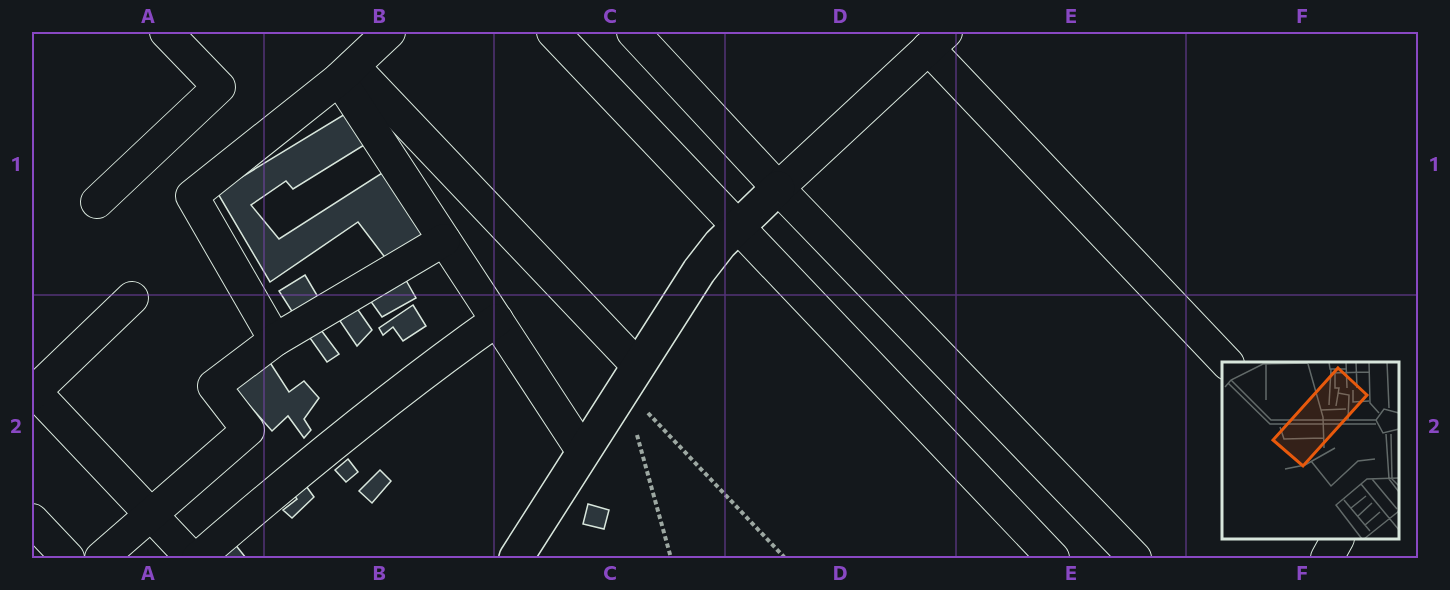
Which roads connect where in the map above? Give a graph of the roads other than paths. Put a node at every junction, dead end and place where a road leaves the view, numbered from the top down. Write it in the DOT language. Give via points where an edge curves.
graph roads {
  1 [pos="166,32"];
  2 [pos="389,32"];
  3 [pos="553,32"];
  4 [pos="633,32"];
  5 [pos="937,40"];
  6 [pos="346,73"];
  7 [pos="778,188"];
  8 [pos="97,202"];
  9 [pos="738,226"];
  10 [pos="444,240"];
  11 [pos="132,298"];
  12 [pos="497,320"];
  13 [pos="275,340"];
  14 [pos="1227,362"];
  15 [pos="631,377"];
  16 [pos="33,392"];
  17 [pos="583,452"];
  18 [pos="151,515"];
  19 [pos="32,520"];
  20 [pos="1337,539"];
  21 [pos="68,558"];
  22 [pos="101,558"];
  23 [pos="192,558"];
  24 [pos="198,558"];
  25 [pos="516,558"];
  26 [pos="1053,558"];
  27 [pos="1135,558"];
  28 [pos="1327,558"];
  1 -- 8 [label="street" via="219,87"];
  2 -- 6 [label="street"];
  3 -- 9 [label="street"];
  4 -- 7 [label="street"];
  5 -- 7 [label="street"];
  5 -- 14 [label="street"];
  6 -- 10 [label="street"];
  6 -- 13 [label="street" via="192,196"];
  6 -- 15 [label="street"];
  7 -- 9 [label="street"];
  7 -- 27 [label="street"];
  9 -- 15 [label="street" via="699,271"];
  9 -- 26 [label="street"];
  10 -- 12 [label="street"];
  10 -- 13 [label="street"];
  11 -- 16 [label="street"];
  12 -- 17 [label="street"];
  12 -- 24 [label="street" via="298,471"];
  13 -- 18 [label="street" via="213,386 248,430"];
  15 -- 17 [label="street"];
  16 -- 18 [label="street"];
  17 -- 25 [label="street"];
  18 -- 22 [label="street"];
  18 -- 23 [label="street"];
  19 -- 21 [label="street"];
  20 -- 28 [label="street"];
}
